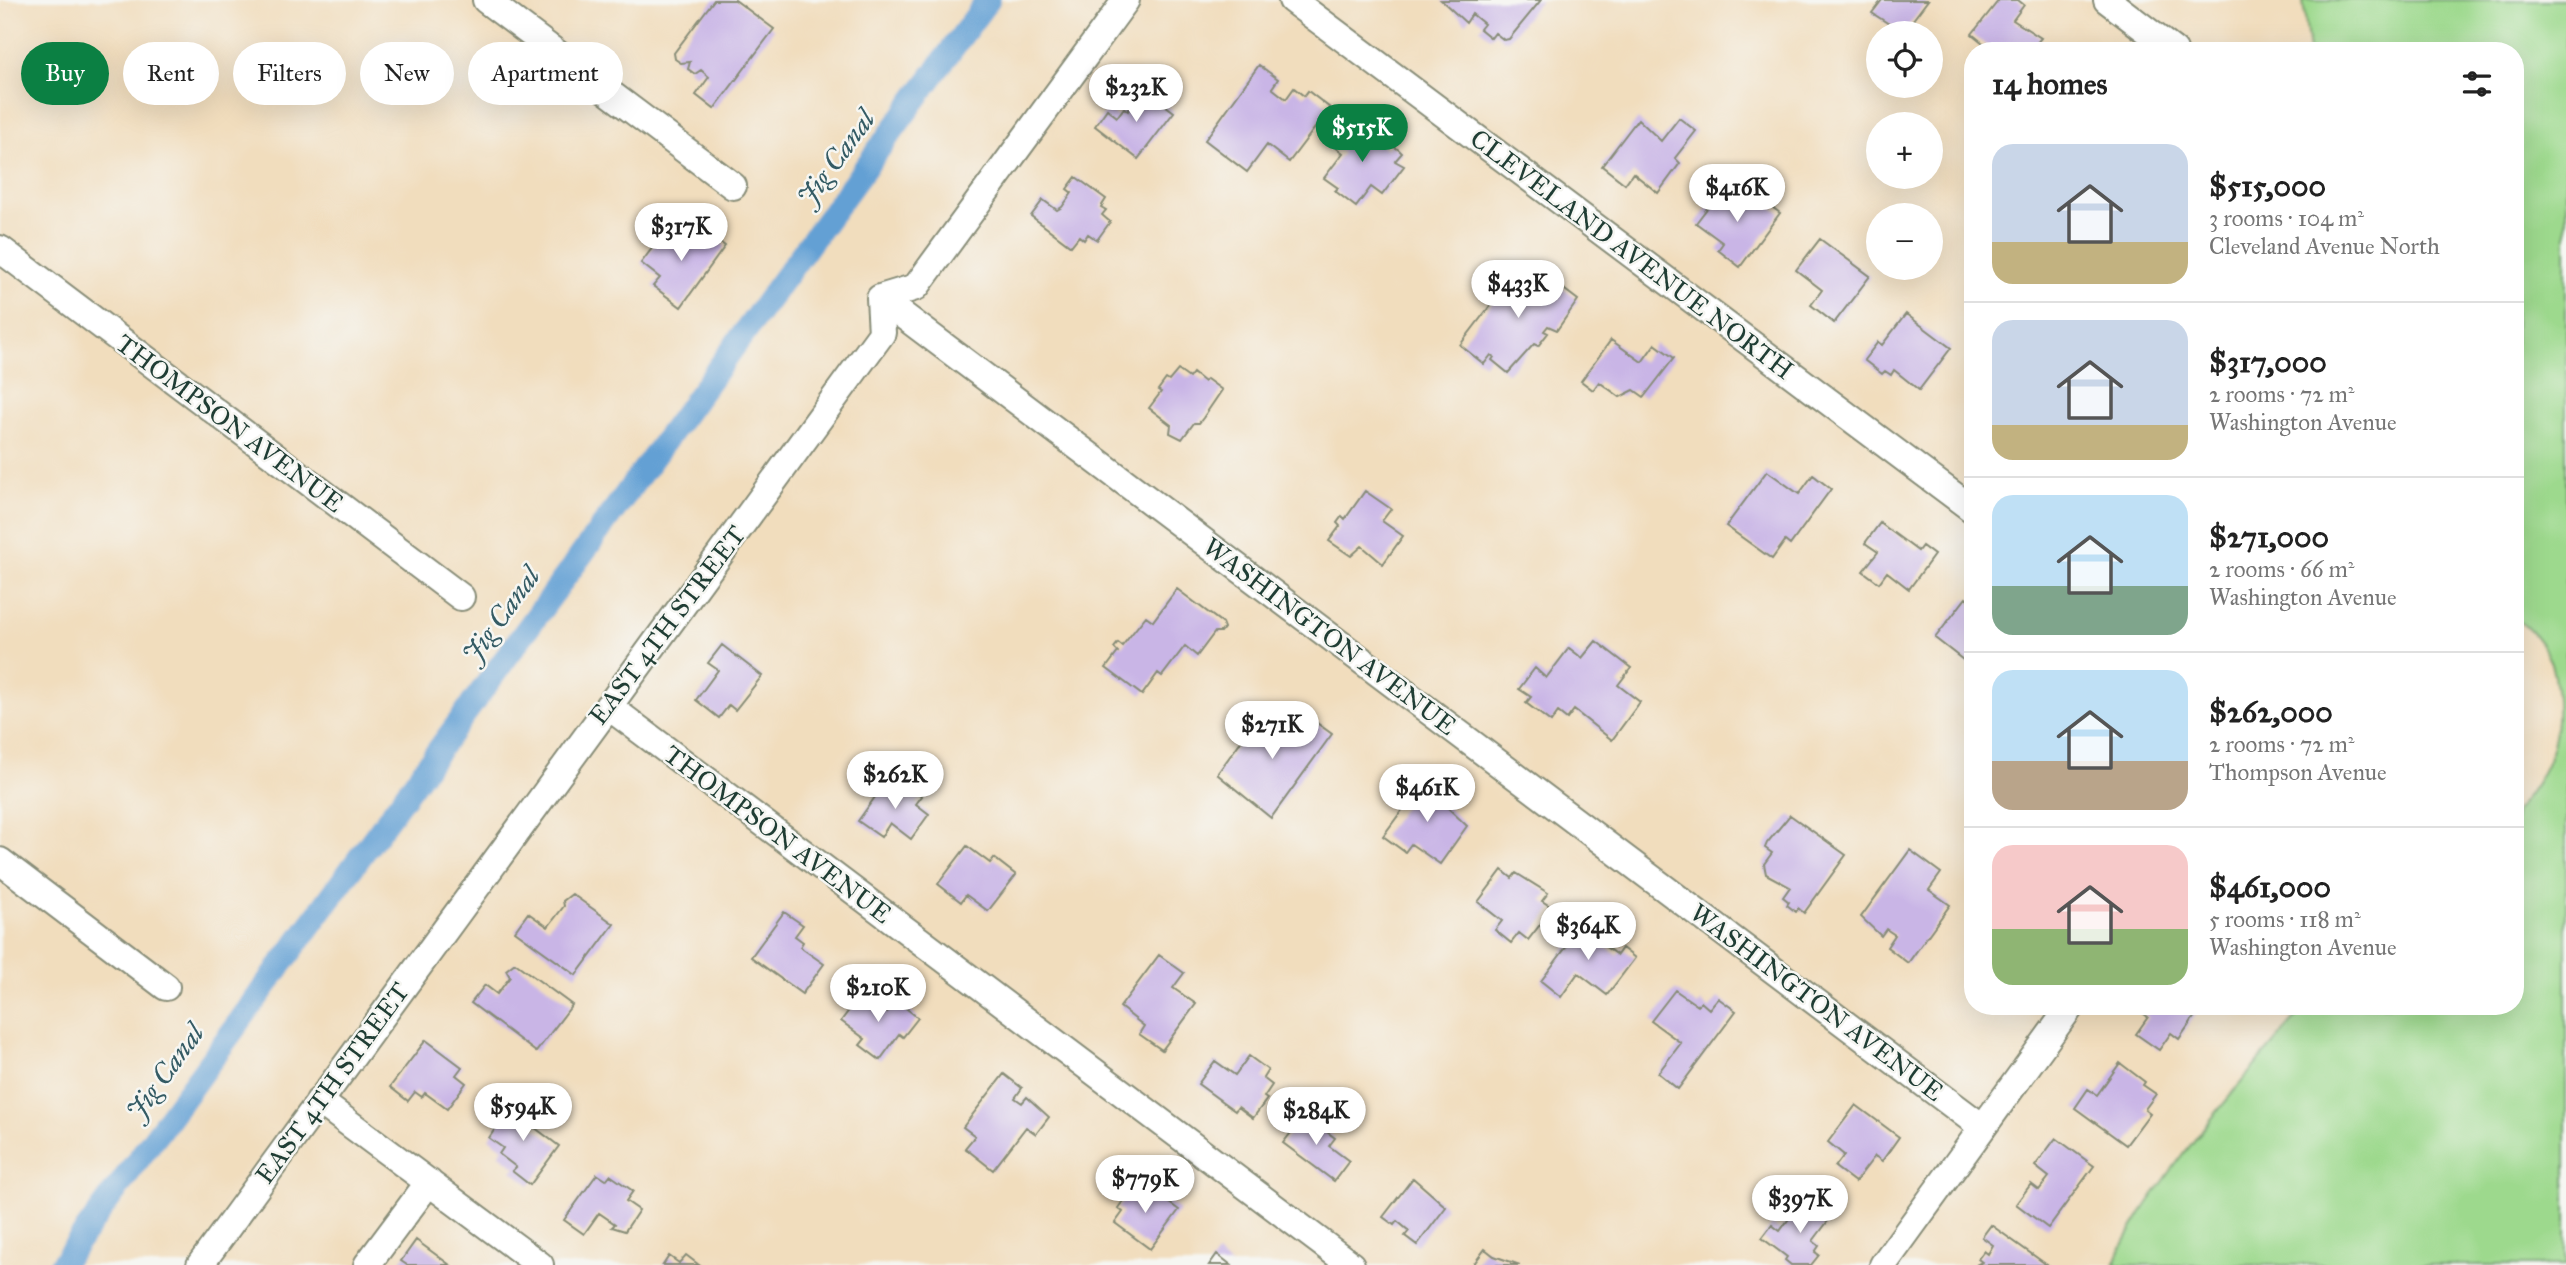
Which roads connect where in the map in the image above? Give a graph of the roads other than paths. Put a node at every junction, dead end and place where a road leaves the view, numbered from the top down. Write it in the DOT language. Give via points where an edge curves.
graph roads {
  1 [pos="486,0"];
  2 [pos="1126,0"];
  3 [pos="1292,0"];
  4 [pos="2107,0"];
  5 [pos="2162,42"];
  6 [pos="733,186"];
  7 [pos="0,249"];
  8 [pos="880,298"];
  9 [pos="1964,503"];
  10 [pos="461,597"];
  11 [pos="608,706"];
  12 [pos="0,861"];
  13 [pos="166,987"];
  14 [pos="2064,1015"];
  15 [pos="319,1101"];
  16 [pos="1982,1127"];
  17 [pos="429,1182"];
  18 [pos="200,1265"];
  19 [pos="367,1265"];
  20 [pos="540,1265"];
  21 [pos="1351,1265"];
  22 [pos="1883,1265"];
  1 -- 6 [label="street"];
  2 -- 8 [label="street" via="916,286"];
  3 -- 9 [label="street, CLEVELAND AVENUE NORTH"];
  4 -- 5 [label="street"];
  7 -- 10 [label="street, THOMPSON AVENUE"];
  8 -- 11 [label="street, EAST 4TH STREET" via="883,333"];
  8 -- 16 [label="street, WASHINGTON AVENUE"];
  11 -- 15 [label="street, EAST 4TH STREET"];
  11 -- 21 [label="street, THOMPSON AVENUE"];
  12 -- 13 [label="street"];
  14 -- 16 [label="street"];
  15 -- 17 [label="street"];
  15 -- 18 [label="street, EAST 4TH STREET"];
  16 -- 22 [label="street"];
  17 -- 19 [label="street"];
  17 -- 20 [label="street"];
}
